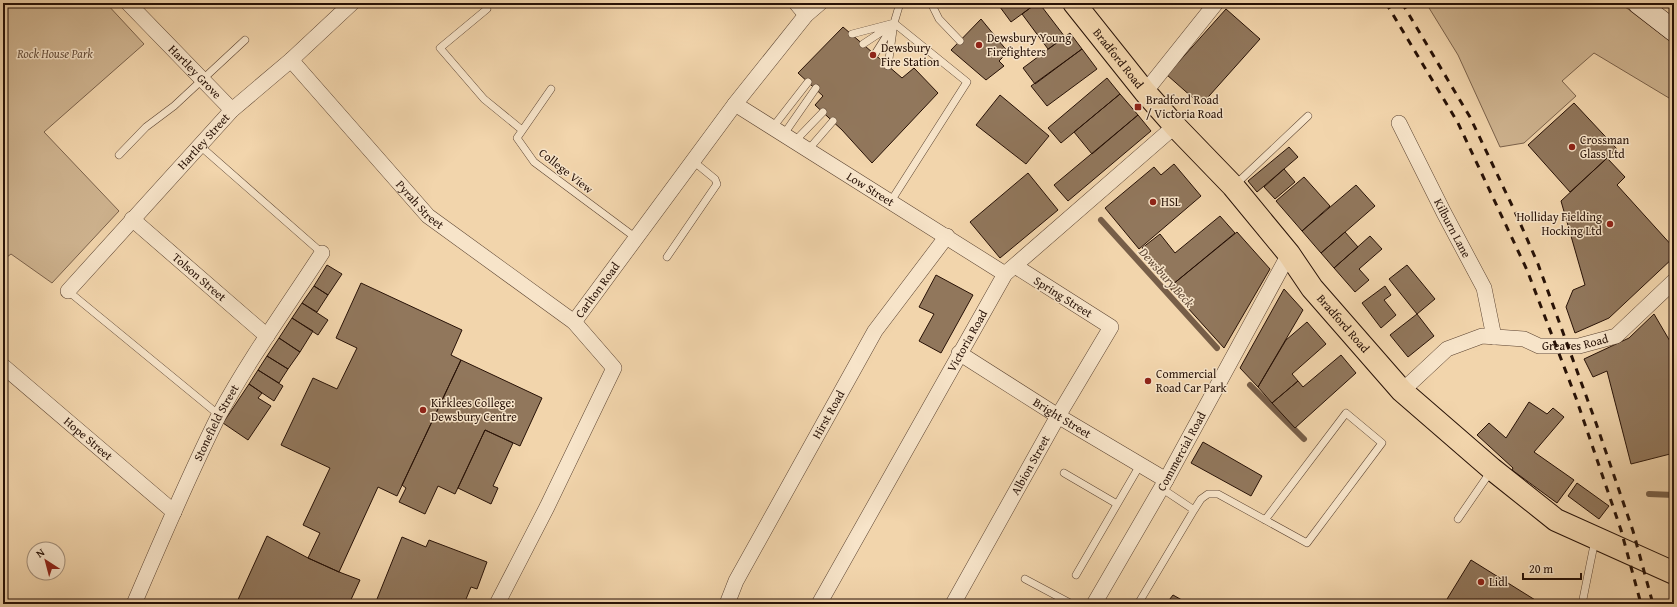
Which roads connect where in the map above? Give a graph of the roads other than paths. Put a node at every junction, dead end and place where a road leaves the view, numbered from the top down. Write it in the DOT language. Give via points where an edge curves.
graph roads {
  1 [pos="128,3"];
  2 [pos="352,3"];
  3 [pos="796,3"];
  4 [pos="820,3"];
  5 [pos="900,3"];
  6 [pos="931,3"];
  7 [pos="1074,3"];
  8 [pos="1216,3"];
  9 [pos="1638,3"];
  10 [pos="487,9"];
  11 [pos="806,15"];
  12 [pos="894,23"];
  13 [pos="1674,31"];
  14 [pos="852,34"];
  15 [pos="245,40"];
  16 [pos="960,41"];
  17 [pos="864,44"];
  18 [pos="875,54"];
  19 [pos="291,60"];
  20 [pos="888,66"];
  21 [pos="202,80"];
  22 [pos="808,82"];
  23 [pos="816,88"];
  24 [pos="551,89"];
  25 [pos="1145,92"];
  26 [pos="735,104"];
  27 [pos="232,110"];
  28 [pos="823,112"];
  29 [pos="1308,116"];
  30 [pos="833,121"];
  31 [pos="1399,123"];
  32 [pos="1175,126"];
  33 [pos="522,130"];
  34 [pos="784,134"];
  35 [pos="199,145"];
  36 [pos="808,150"];
  37 [pos="119,155"];
  38 [pos="693,161"];
  39 [pos="1234,186"];
  40 [pos="891,201"];
  41 [pos="132,219"];
  42 [pos="947,236"];
  43 [pos="636,238"];
  44 [pos="322,254"];
  45 [pos="1289,254"];
  46 [pos="667,257"];
  47 [pos="1010,270"];
  48 [pos="1674,281"];
  49 [pos="68,291"];
  50 [pos="574,322"];
  51 [pos="1111,328"];
  52 [pos="267,336"];
  53 [pos="1494,337"];
  54 [pos="959,353"];
  55 [pos="3,366"];
  56 [pos="1402,391"];
  57 [pos="219,416"];
  58 [pos="1058,416"];
  59 [pos="1140,465"];
  60 [pos="1492,470"];
  61 [pos="1064,473"];
  62 [pos="1163,484"];
  63 [pos="1117,504"];
  64 [pos="1194,510"];
  65 [pos="174,512"];
  66 [pos="1458,519"];
  67 [pos="1265,520"];
  68 [pos="1596,537"];
  69 [pos="1674,573"];
  70 [pos="1076,575"];
  71 [pos="1024,579"];
  72 [pos="134,604"];
  73 [pos="497,604"];
  74 [pos="727,604"];
  75 [pos="819,604"];
  76 [pos="953,604"];
  77 [pos="1072,604"];
  78 [pos="1094,604"];
  79 [pos="1138,604"];
  80 [pos="1582,604"];
  1 -- 21 [label="street, Hartley Grove"];
  2 -- 19 [label="street, Hartley Street"];
  3 -- 11 [label="street"];
  4 -- 11 [label="street, Carlton Road"];
  5 -- 12 [label="lane"];
  6 -- 16 [label="lane" via="939,19"];
  7 -- 25 [label="main road, Bradford Road"];
  8 -- 25 [label="street"];
  9 -- 13 [label="street"];
  10 -- 33 [label="lane" via="440,48 484,99"];
  11 -- 26 [label="street, Carlton Road"];
  12 -- 14 [label="lane"];
  12 -- 17 [label="lane"];
  12 -- 18 [label="lane"];
  12 -- 20 [label="lane"];
  12 -- 40 [label="lane" via="967,82"];
  15 -- 21 [label="lane"];
  19 -- 27 [label="street, Hartley Street"];
  19 -- 50 [label="street, Pyrah Street" via="428,216"];
  21 -- 27 [label="street, Hartley Grove"];
  21 -- 37 [label="lane" via="146,127"];
  22 -- 34 [label="lane"];
  23 -- 34 [label="lane"];
  24 -- 33 [label="lane"];
  25 -- 32 [label="main road, Bradford Road"];
  26 -- 34 [label="street, Low Street"];
  26 -- 38 [label="street, Carlton Road"];
  27 -- 35 [label="street, Hartley Street"];
  28 -- 34 [label="lane"];
  29 -- 39 [label="lane"];
  30 -- 36 [label="lane"];
  31 -- 53 [label="street, Kilburn Lane" via="1484,288"];
  32 -- 39 [label="main road, Bradford Road"];
  32 -- 47 [label="street, Victoria Road"];
  33 -- 43 [label="lane, College View" via="517,138 534,162"];
  34 -- 36 [label="street, Low Street"];
  35 -- 41 [label="street, Hartley Street"];
  35 -- 44 [label="lane"];
  36 -- 40 [label="street, Low Street"];
  38 -- 43 [label="street, Carlton Road"];
  38 -- 46 [label="lane" via="715,178 717,184"];
  39 -- 45 [label="main road, Bradford Road"];
  40 -- 42 [label="street, Low Street"];
  41 -- 49 [label="street, Hartley Street"];
  41 -- 52 [label="street, Tolson Street"];
  42 -- 47 [label="street, Low Street"];
  42 -- 74 [label="street, Hirst Road" via="875,331 736,581"];
  43 -- 50 [label="street, Carlton Road"];
  44 -- 52 [label="street, Stonefield Street"];
  45 -- 56 [label="main road, Bradford Road" via="1312,288"];
  45 -- 62 [label="street, Commercial Road"];
  47 -- 51 [label="street, Spring Street"];
  47 -- 54 [label="street, Victoria Road"];
  48 -- 53 [label="street, Greaves Road" via="1616,336 1579,346 1539,346 1524,339"];
  49 -- 57 [label="lane"];
  50 -- 73 [label="street, Carlton Road" via="614,368"];
  51 -- 58 [label="street, Albion Street"];
  52 -- 57 [label="street, Stonefield Street"];
  53 -- 56 [label="street, Greaves Road" via="1482,336 1447,349"];
  54 -- 58 [label="street, Bright Street"];
  54 -- 75 [label="street, Victoria Road"];
  55 -- 65 [label="street, Hope Street"];
  56 -- 60 [label="main road, Bradford Road"];
  57 -- 65 [label="street, Stonefield Street"];
  58 -- 59 [label="street, Bright Street"];
  58 -- 76 [label="street, Albion Street"];
  59 -- 62 [label="street, Bright Street"];
  59 -- 63 [label="lane"];
  60 -- 66 [label="lane"];
  60 -- 68 [label="main road, Bradford Road" via="1556,520"];
  61 -- 63 [label="lane"];
  62 -- 64 [label="lane"];
  62 -- 78 [label="street, Commercial Road"];
  63 -- 70 [label="lane"];
  64 -- 67 [label="lane" via="1200,499 1208,494 1218,494"];
  64 -- 79 [label="lane"];
  65 -- 72 [label="street, Stonefield Street"];
  67 -- 67 [label="lane" via="1307,543 1382,443 1346,413"];
  68 -- 69 [label="main road, Bradford Road"];
  68 -- 80 [label="lane"];
  71 -- 77 [label="lane"];
}
